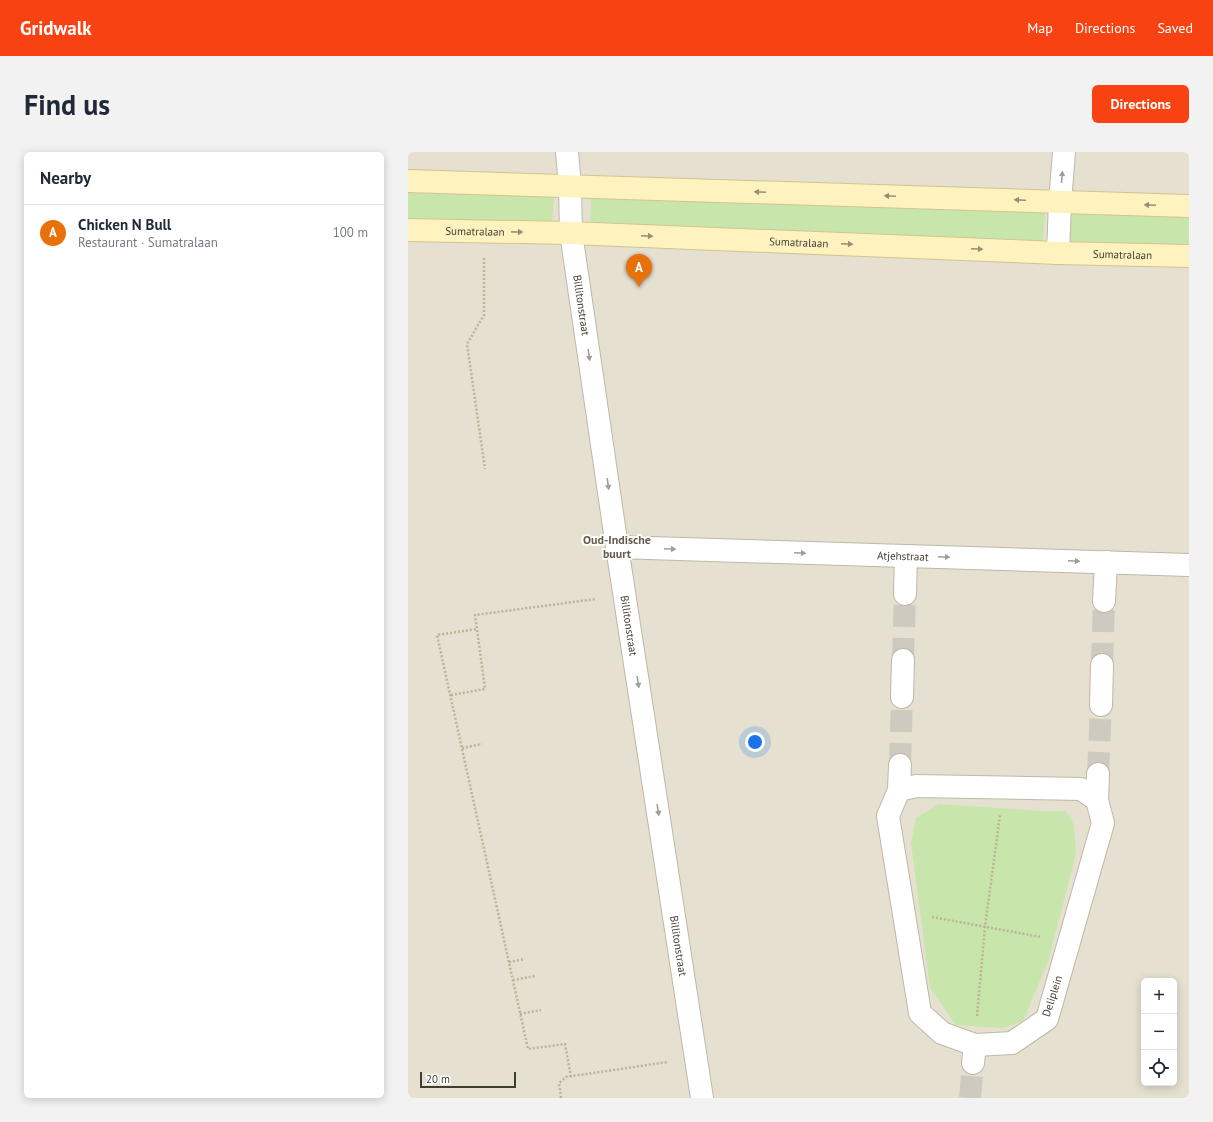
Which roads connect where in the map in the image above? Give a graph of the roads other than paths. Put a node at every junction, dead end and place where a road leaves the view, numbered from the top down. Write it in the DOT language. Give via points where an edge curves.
graph roads {
  1 [pos="567,152"];
  2 [pos="1064,152"];
  3 [pos="408,181"];
  4 [pos="570,186"];
  5 [pos="1060,202"];
  6 [pos="1189,206"];
  7 [pos="408,230"];
  8 [pos="571,234"];
  9 [pos="1058,252"];
  10 [pos="1189,256"];
  11 [pos="618,547"];
  12 [pos="906,556"];
  13 [pos="1106,562"];
  14 [pos="1189,565"];
  15 [pos="905,594"];
  16 [pos="1104,601"];
  17 [pos="903,660"];
  18 [pos="1102,665"];
  19 [pos="902,697"];
  20 [pos="1101,705"];
  21 [pos="900,766"];
  22 [pos="1098,774"];
  23 [pos="899,790"];
  24 [pos="1097,800"];
  25 [pos="702,1098"];
  1 -- 4 [label="street, Billitonstraat"];
  5 -- 2 [label="street, one-way"];
  3 -- 4 [label="main road"];
  5 -- 4 [label="main road, one-way"];
  4 -- 8 [label="street, Billitonstraat"];
  6 -- 5 [label="main road, one-way"];
  5 -- 9 [label="street"];
  7 -- 8 [label="main road, Sumatralaan, one-way"];
  8 -- 9 [label="main road, Sumatralaan, one-way"];
  8 -- 11 [label="street, Billitonstraat, one-way"];
  9 -- 10 [label="main road, Sumatralaan"];
  11 -- 12 [label="street, Atjehstraat, one-way"];
  11 -- 25 [label="street, Billitonstraat, one-way"];
  12 -- 13 [label="street, Atjehstraat, one-way"];
  12 -- 15 [label="street"];
  13 -- 14 [label="street, Atjehstraat"];
  13 -- 16 [label="street"];
  17 -- 19 [label="street"];
  18 -- 20 [label="street"];
  21 -- 23 [label="street, Deliplein"];
  22 -- 24 [label="street, Deliplein"];
  23 -- 24 [label="street" via="916,786 1081,789"];
  23 -- 24 [label="street, Deliplein" via="888,816 920,1013 942,1033 974,1054 1012,1043 1047,1019 1102,823"];
}
